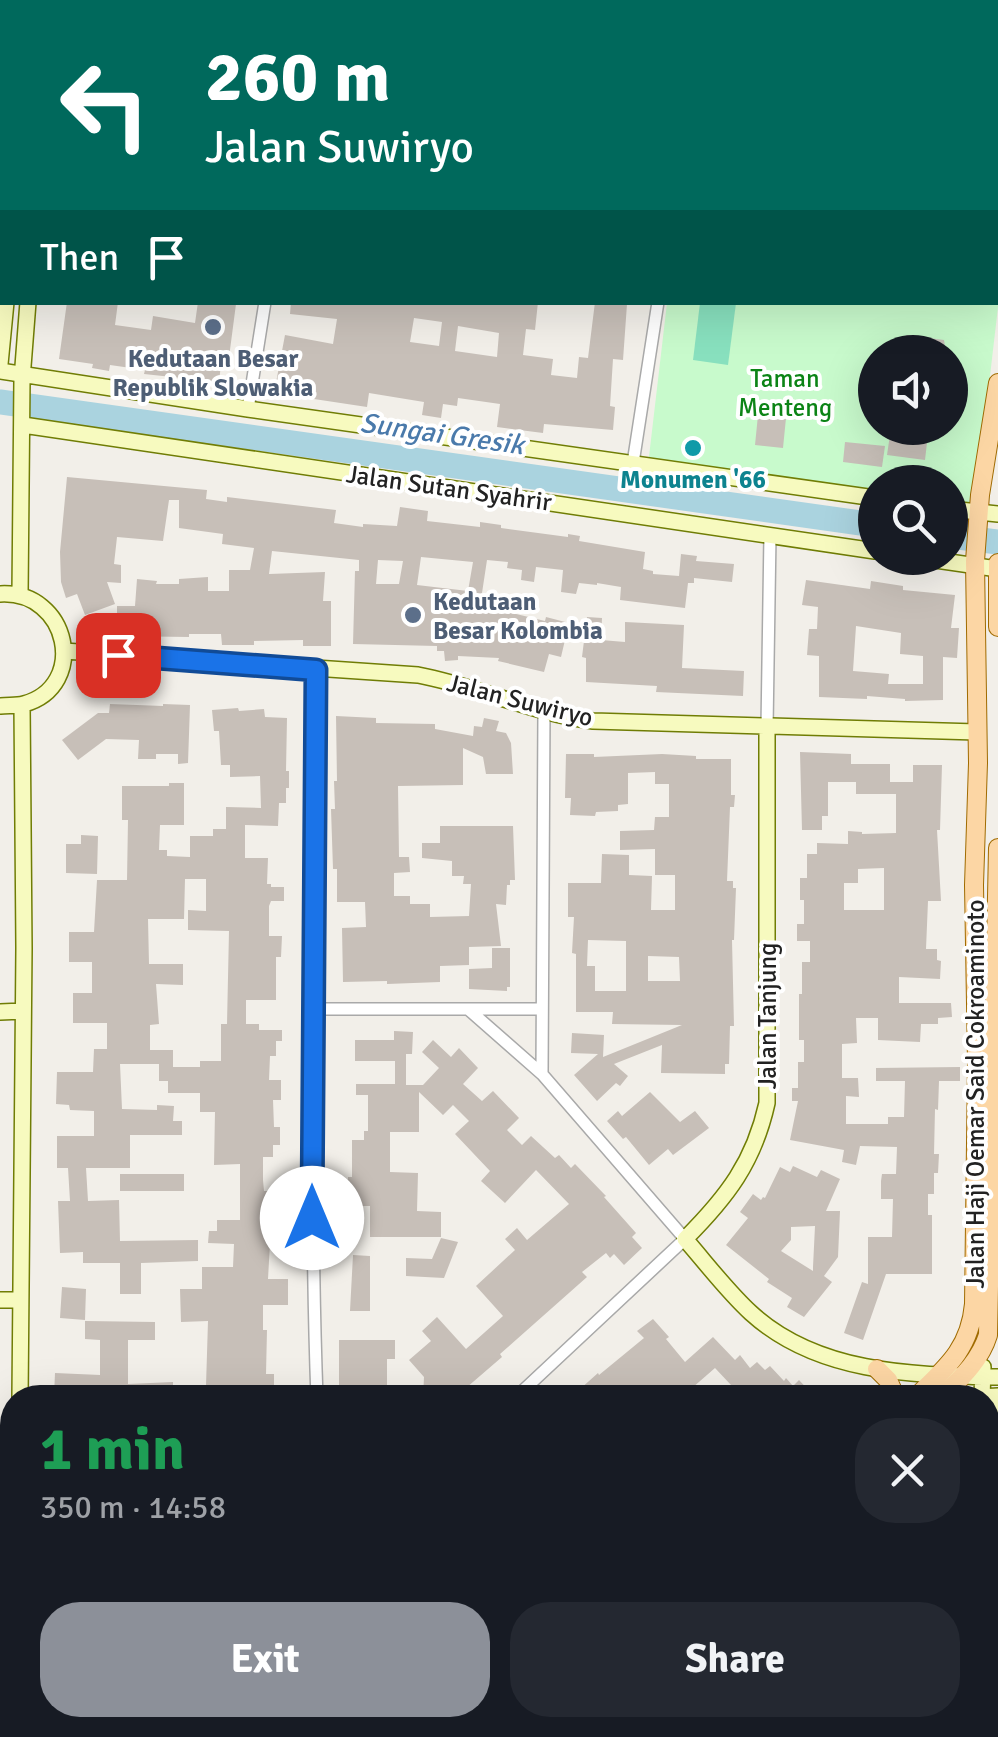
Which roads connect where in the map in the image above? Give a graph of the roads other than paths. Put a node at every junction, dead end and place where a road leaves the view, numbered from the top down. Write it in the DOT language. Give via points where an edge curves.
graph roads {
  1 [pos="6,305"];
  2 [pos="28,305"];
  3 [pos="265,305"];
  4 [pos="658,305"];
  5 [pos="0,367"];
  6 [pos="23,376"];
  7 [pos="998,384"];
  8 [pos="248,409"];
  9 [pos="23,420"];
  10 [pos="633,463"];
  11 [pos="858,496"];
  12 [pos="968,513"];
  13 [pos="998,514"];
  14 [pos="978,515"];
  15 [pos="770,535"];
  16 [pos="858,548"];
  17 [pos="968,562"];
  18 [pos="975,563"];
  19 [pos="998,567"];
  20 [pos="0,594"];
  21 [pos="20,595"];
  22 [pos="998,627"];
  23 [pos="64,651"];
  24 [pos="316,670"];
  25 [pos="22,705"];
  26 [pos="0,706"];
  27 [pos="544,710"];
  28 [pos="767,728"];
  29 [pos="978,732"];
  30 [pos="998,848"];
  31 [pos="314,1009"];
  32 [pos="468,1009"];
  33 [pos="542,1009"];
  34 [pos="23,1011"];
  35 [pos="0,1012"];
  36 [pos="542,1074"];
  37 [pos="685,1238"];
  38 [pos="0,1300"];
  39 [pos="20,1300"];
  40 [pos="990,1346"];
  41 [pos="877,1369"];
  42 [pos="938,1375"];
  43 [pos="981,1377"];
  44 [pos="20,1385"];
  45 [pos="317,1385"];
  46 [pos="529,1385"];
  47 [pos="890,1385"];
  48 [pos="928,1385"];
  1 -- 5 [label="street"];
  2 -- 6 [label="street"];
  3 -- 8 [label="street"];
  4 -- 10 [label="street"];
  5 -- 6 [label="street"];
  6 -- 8 [label="street"];
  6 -- 9 [label="street"];
  7 -- 14 [label="main road, Jalan Haji Oemar Said Cokroaminoto"];
  8 -- 10 [label="street"];
  9 -- 15 [label="street, Jalan Sutan Syahrir"];
  9 -- 21 [label="street"];
  10 -- 11 [label="street"];
  12 -- 14 [label="street"];
  13 -- 14 [label="street"];
  14 -- 18 [label="main road, Jalan Haji Oemar Said Cokroaminoto"];
  15 -- 16 [label="street, Jalan Sutan Syahrir"];
  15 -- 28 [label="street, Jalan Tanjung"];
  17 -- 18 [label="street"];
  18 -- 19 [label="street"];
  18 -- 29 [label="main road, Jalan Haji Oemar Said Cokroaminoto"];
  19 -- 22 [label="main road"];
  20 -- 21 [label="street"];
  21 -- 23 [label="street" via="52,615"];
  23 -- 24 [label="street, Jalan Suwiryo"];
  23 -- 25 [label="street" via="52,685"];
  24 -- 27 [label="street, Jalan Suwiryo" via="418,675"];
  24 -- 31 [label="street"];
  25 -- 26 [label="street"];
  25 -- 34 [label="street"];
  27 -- 28 [label="street, Jalan Suwiryo" via="593,721"];
  27 -- 33 [label="street"];
  28 -- 29 [label="street, Jalan Suwiryo"];
  28 -- 37 [label="street, Jalan Tanjung" via="767,1103 746,1165"];
  29 -- 42 [label="main road, Jalan Haji Oemar Said Cokroaminoto" via="973,1321 968,1338"];
  30 -- 40 [label="main road, Jalan Haji Oemar Said Cokroaminoto"];
  31 -- 32 [label="street"];
  31 -- 45 [label="street"];
  32 -- 33 [label="street"];
  32 -- 36 [label="street"];
  33 -- 36 [label="street"];
  34 -- 35 [label="street"];
  34 -- 39 [label="street"];
  36 -- 37 [label="street"];
  37 -- 41 [label="street" via="752,1314 796,1344"];
  37 -- 46 [label="street, Jalan Tanjung"];
  38 -- 39 [label="street"];
  39 -- 44 [label="street"];
  40 -- 43 [label="main road, Jalan Haji Oemar Said Cokroaminoto"];
  41 -- 42 [label="street"];
  41 -- 47 [label="main road"];
  42 -- 43 [label="street"];
  42 -- 48 [label="main road, Jalan Haji Oemar Said Cokroaminoto"];
}
